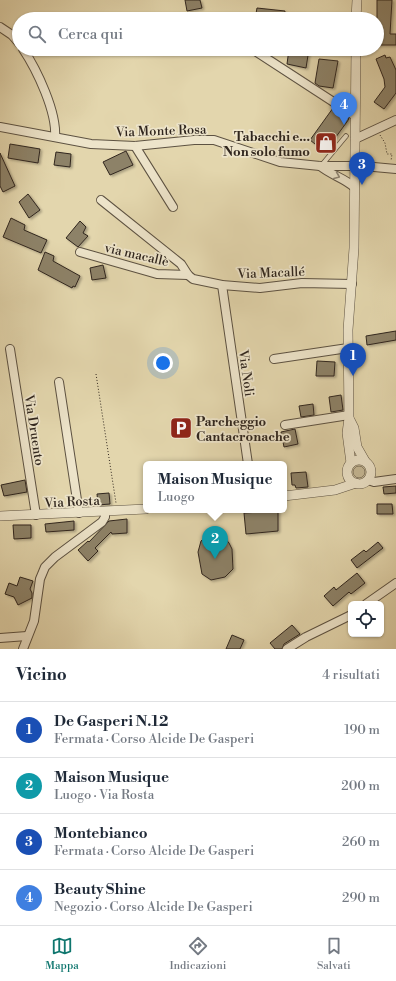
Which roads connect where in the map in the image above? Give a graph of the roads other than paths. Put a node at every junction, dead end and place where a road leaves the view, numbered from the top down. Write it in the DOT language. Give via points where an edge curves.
graph roads {
  1 [pos="357,0"];
  2 [pos="356,12"];
  3 [pos="0,27"];
  4 [pos="12,35"];
  5 [pos="28,56"];
  6 [pos="263,56"];
  7 [pos="356,56"];
  8 [pos="355,116"];
  9 [pos="396,120"];
  10 [pos="0,127"];
  11 [pos="351,137"];
  12 [pos="55,138"];
  13 [pos="135,146"];
  14 [pos="320,166"];
  15 [pos="355,166"];
  16 [pos="394,166"];
  17 [pos="354,187"];
  18 [pos="100,200"];
  19 [pos="173,207"];
  20 [pos="80,252"];
  21 [pos="188,275"];
  22 [pos="352,284"];
  23 [pos="222,285"];
  24 [pos="348,348"];
  25 [pos="10,349"];
  26 [pos="274,359"];
  27 [pos="59,382"];
  28 [pos="349,416"];
  29 [pos="285,425"];
  30 [pos="248,461"];
  31 [pos="365,462"];
  32 [pos="351,464"];
  33 [pos="348,475"];
  34 [pos="396,479"];
  35 [pos="368,480"];
  36 [pos="356,483"];
  37 [pos="321,491"];
  38 [pos="287,496"];
  39 [pos="143,509"];
  40 [pos="105,512"];
  41 [pos="78,513"];
  42 [pos="0,516"];
  43 [pos="36,516"];
  44 [pos="396,583"];
  45 [pos="370,601"];
  46 [pos="348,616"];
  47 [pos="27,636"];
  48 [pos="306,637"];
  49 [pos="0,638"];
  50 [pos="23,649"];
  51 [pos="287,649"];
  52 [pos="302,649"];
  1 -- 2 [label="street"];
  3 -- 4 [label="street"];
  5 -- 12 [label="street" via="43,87 53,119"];
  6 -- 8 [label="street"];
  7 -- 8 [label="street"];
  8 -- 11 [label="street"];
  9 -- 11 [label="street"];
  10 -- 12 [label="street, Via Monte Rosa"];
  11 -- 14 [label="lane"];
  11 -- 15 [label="street"];
  12 -- 13 [label="street, Via Monte Rosa" via="91,144"];
  13 -- 14 [label="street, Via Monte Rosa" via="214,140 280,162"];
  13 -- 19 [label="street"];
  14 -- 15 [label="street, Via Monte Rosa"];
  14 -- 17 [label="street, one-way"];
  15 -- 16 [label="street, Via Monte Rosa"];
  15 -- 17 [label="street"];
  17 -- 22 [label="street"];
  18 -- 21 [label="street, Via Macallé" via="180,264"];
  20 -- 21 [label="street, via macallè" via="157,274"];
  21 -- 23 [label="street, Via Macallé" via="193,279"];
  22 -- 23 [label="street, Via Macallé" via="302,283 260,288"];
  22 -- 24 [label="street"];
  23 -- 30 [label="street, Via Noli"];
  24 -- 26 [label="street"];
  24 -- 28 [label="street"];
  25 -- 43 [label="street, Via Druento"];
  27 -- 41 [label="street"];
  28 -- 29 [label="street"];
  28 -- 31 [label="street" via="357,447"];
  28 -- 32 [label="street" via="347,433"];
  31 -- 32 [label="street" via="358,460"];
  31 -- 35 [label="street" via="371,470"];
  32 -- 33 [label="street"];
  33 -- 36 [label="street"];
  33 -- 37 [label="street" via="334,486"];
  34 -- 35 [label="street" via="378,482"];
  35 -- 36 [label="street"];
  36 -- 37 [label="street" via="335,490"];
  37 -- 38 [label="street"];
  39 -- 40 [label="street, Via Rosta"];
  40 -- 41 [label="street, Via Rosta"];
  40 -- 47 [label="street" via="102,522 45,567 40,579 34,621"];
  41 -- 43 [label="street, Via Rosta"];
  42 -- 43 [label="street, Via Rosta"];
  44 -- 45 [label="street"];
  46 -- 48 [label="street"];
  47 -- 49 [label="street"];
  47 -- 50 [label="street"];
  48 -- 51 [label="street"];
  48 -- 52 [label="street"];
}
